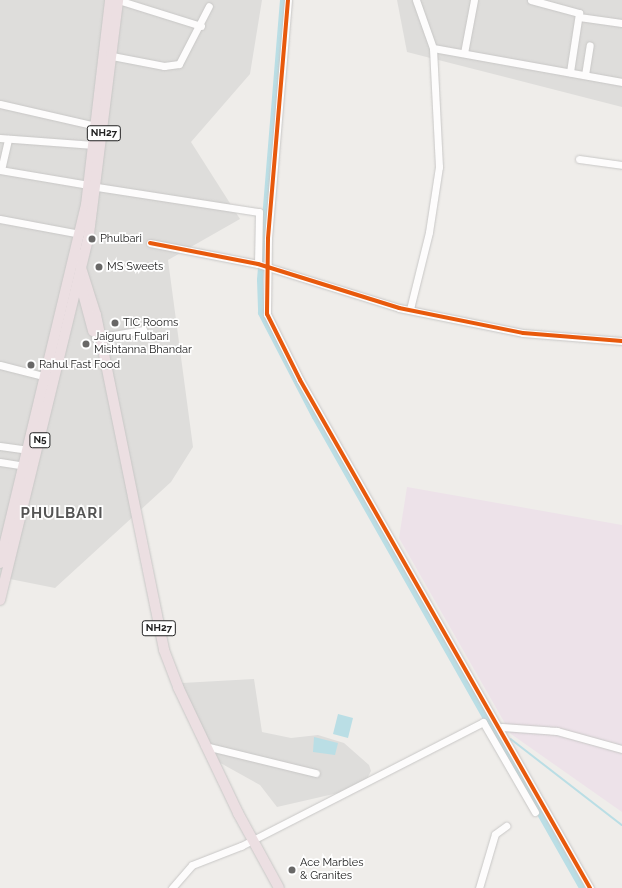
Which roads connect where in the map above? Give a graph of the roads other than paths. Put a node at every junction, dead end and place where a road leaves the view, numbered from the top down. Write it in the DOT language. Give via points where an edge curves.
graph roads {
  1 [pos="110,0"];
  2 [pos="118,0"];
  3 [pos="288,0"];
  4 [pos="416,0"];
  5 [pos="474,0"];
  6 [pos="531,0"];
  7 [pos="209,6"];
  8 [pos="579,17"];
  9 [pos="622,23"];
  10 [pos="201,26"];
  11 [pos="590,45"];
  12 [pos="433,48"];
  13 [pos="464,53"];
  14 [pos="112,56"];
  15 [pos="570,72"];
  16 [pos="585,75"];
  17 [pos="622,80"];
  18 [pos="0,104"];
  19 [pos="96,126"];
  20 [pos="4,138"];
  21 [pos="94,145"];
  22 [pos="579,159"];
  23 [pos="622,165"];
  24 [pos="0,170"];
  25 [pos="93,186"];
  26 [pos="0,219"];
  27 [pos="80,234"];
  28 [pos="150,243"];
  29 [pos="258,264"];
  30 [pos="78,265"];
  31 [pos="266,266"];
  32 [pos="79,280"];
  33 [pos="410,309"];
  34 [pos="71,317"];
  35 [pos="90,319"];
  36 [pos="143,330"];
  37 [pos="98,341"];
  38 [pos="622,341"];
  39 [pos="0,366"];
  40 [pos="47,377"];
  41 [pos="0,446"];
  42 [pos="29,450"];
  43 [pos="0,462"];
  44 [pos="25,466"];
  45 [pos="0,563"];
  46 [pos="0,600"];
  47 [pos="502,727"];
  48 [pos="205,746"];
  49 [pos="622,749"];
  50 [pos="514,752"];
  51 [pos="505,757"];
  52 [pos="316,773"];
  53 [pos="535,812"];
  54 [pos="506,826"];
  55 [pos="251,841"];
  56 [pos="172,888"];
  57 [pos="279,888"];
  58 [pos="479,888"];
  59 [pos="590,888"];
  1 -- 19 [label="highway, NH27"];
  2 -- 10 [label="street"];
  2 -- 14 [label="highway, NH27"];
  3 -- 31 [label="street"];
  4 -- 12 [label="street"];
  5 -- 13 [label="street"];
  6 -- 8 [label="street" via="577,10"];
  7 -- 10 [label="street"];
  8 -- 9 [label="street"];
  8 -- 15 [label="street"];
  10 -- 14 [label="street" via="178,64 171,67"];
  11 -- 16 [label="street"];
  12 -- 13 [label="street"];
  12 -- 33 [label="street" via="439,167 429,232"];
  13 -- 15 [label="street"];
  14 -- 25 [label="highway, NH27"];
  15 -- 16 [label="street"];
  16 -- 17 [label="street"];
  18 -- 19 [label="street"];
  19 -- 21 [label="highway, NH27"];
  20 -- 21 [label="street"];
  20 -- 24 [label="street"];
  21 -- 25 [label="highway, NH27"];
  22 -- 23 [label="street"];
  24 -- 25 [label="street"];
  25 -- 27 [label="highway, NH27"];
  25 -- 29 [label="street" via="259,212"];
  25 -- 30 [label="highway, NH27"];
  26 -- 27 [label="street"];
  27 -- 30 [label="highway, NH27" via="76,252"];
  28 -- 29 [label="street"];
  29 -- 31 [label="street"];
  30 -- 32 [label="highway, NH27"];
  30 -- 37 [label="highway, NH27"];
  30 -- 40 [label="highway, N5"];
  31 -- 33 [label="street"];
  31 -- 47 [label="street" via="267,314 283,350"];
  32 -- 34 [label="highway, N5"];
  32 -- 35 [label="highway, NH27"];
  33 -- 38 [label="street" via="523,333"];
  34 -- 35 [label="highway"];
  34 -- 46 [label="highway, N5"];
  35 -- 37 [label="highway, NH27"];
  36 -- 37 [label="street"];
  37 -- 48 [label="highway, NH27" via="163,644"];
  39 -- 40 [label="street"];
  40 -- 42 [label="highway, N5"];
  41 -- 42 [label="street"];
  42 -- 44 [label="highway, N5"];
  43 -- 44 [label="street"];
  44 -- 45 [label="highway, N5"];
  47 -- 49 [label="street" via="557,732"];
  47 -- 50 [label="street"];
  48 -- 52 [label="street"];
  48 -- 55 [label="highway, NH27"];
  50 -- 51 [label="street"];
  50 -- 59 [label="street"];
  51 -- 53 [label="street"];
  51 -- 55 [label="street" via="482,722"];
  54 -- 58 [label="street" via="495,834"];
  55 -- 56 [label="street" via="192,866"];
  55 -- 57 [label="highway, NH27"];
}
